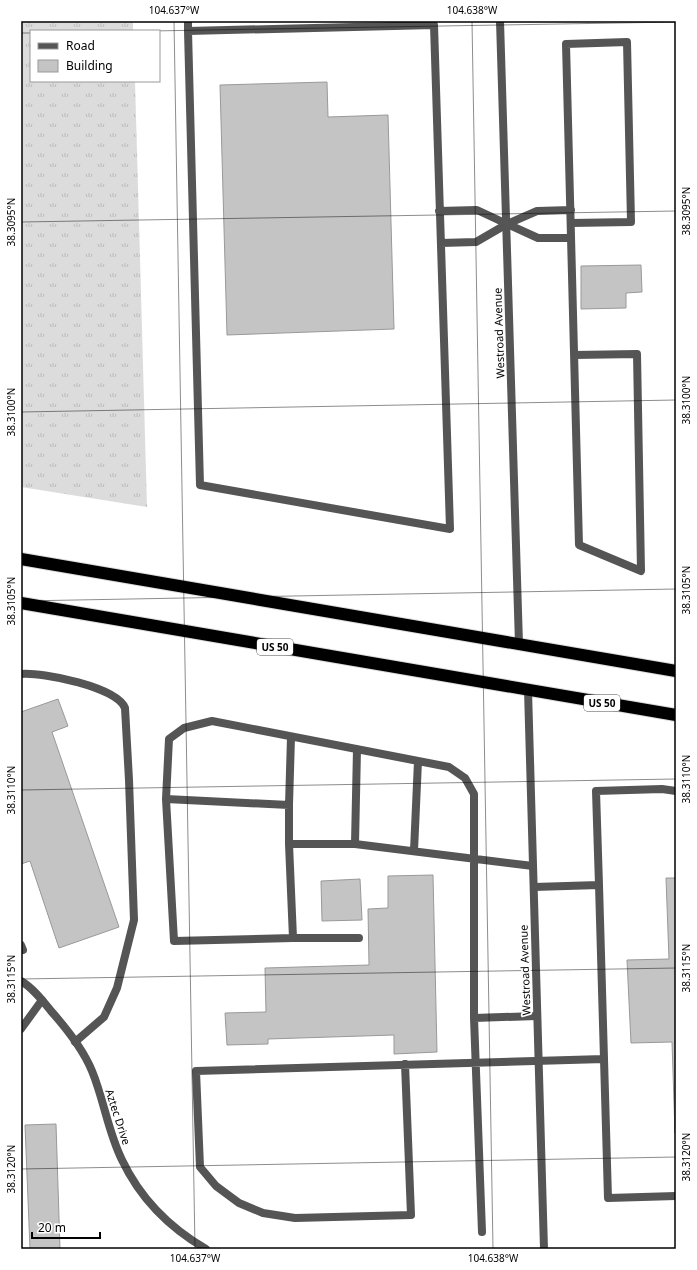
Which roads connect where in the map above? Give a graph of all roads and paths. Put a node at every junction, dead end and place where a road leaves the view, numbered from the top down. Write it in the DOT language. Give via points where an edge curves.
graph roads {
  1 [pos="188,21"];
  2 [pos="500,21"];
  3 [pos="188,31"];
  4 [pos="571,210"];
  5 [pos="440,211"];
  6 [pos="507,224"];
  7 [pos="571,224"];
  8 [pos="571,238"];
  9 [pos="441,243"];
  10 [pos="574,355"];
  11 [pos="21,558"];
  12 [pos="21,603"];
  13 [pos="519,644"];
  14 [pos="676,671"];
  15 [pos="21,674"];
  16 [pos="528,690"];
  17 [pos="676,715"];
  18 [pos="292,737"];
  19 [pos="357,750"];
  20 [pos="418,761"];
  21 [pos="676,791"];
  22 [pos="166,799"];
  23 [pos="289,805"];
  24 [pos="290,844"];
  25 [pos="355,844"];
  26 [pos="414,851"];
  27 [pos="474,858"];
  28 [pos="533,866"];
  29 [pos="599,885"];
  30 [pos="534,887"];
  31 [pos="293,938"];
  32 [pos="358,938"];
  33 [pos="21,982"];
  34 [pos="42,1000"];
  35 [pos="537,1016"];
  36 [pos="474,1018"];
  37 [pos="21,1029"];
  38 [pos="75,1042"];
  39 [pos="604,1058"];
  40 [pos="538,1060"];
  41 [pos="476,1062"];
  42 [pos="405,1064"];
  43 [pos="676,1196"];
  44 [pos="482,1232"];
  45 [pos="206,1249"];
  46 [pos="544,1249"];
  1 -- 3 [label="street"];
  2 -- 6 [label="street, Westroad Avenue"];
  3 -- 5 [label="street" via="434,24"];
  3 -- 9 [label="street" via="200,485 450,529"];
  4 -- 6 [label="street" via="537,211"];
  4 -- 7 [label="street"];
  4 -- 7 [label="street" via="566,44 627,42 631,222"];
  5 -- 6 [label="street" via="477,210"];
  5 -- 9 [label="street"];
  6 -- 8 [label="street" via="538,238"];
  6 -- 9 [label="street" via="476,242"];
  6 -- 13 [label="street, Westroad Avenue"];
  7 -- 8 [label="street"];
  8 -- 10 [label="street"];
  10 -- 10 [label="street" via="637,354 641,571 579,545"];
  11 -- 13 [label="highway"];
  12 -- 16 [label="highway, US 50"];
  13 -- 14 [label="highway"];
  15 -- 38 [label="street" via="32,673 60,678 96,688 118,698 125,708 134,920 117,988 104,1017"];
  16 -- 17 [label="highway, US 50"];
  16 -- 28 [label="street, Westroad Avenue"];
  18 -- 19 [label="street"];
  18 -- 22 [label="street" via="212,721 184,728 169,739"];
  18 -- 23 [label="street"];
  19 -- 20 [label="street"];
  19 -- 25 [label="street"];
  20 -- 26 [label="street"];
  20 -- 27 [label="street" via="449,767 465,778 474,794"];
  21 -- 29 [label="street" via="662,789 596,792"];
  22 -- 23 [label="street"];
  22 -- 31 [label="street" via="174,941"];
  23 -- 24 [label="street"];
  24 -- 25 [label="street"];
  24 -- 31 [label="street"];
  25 -- 26 [label="street"];
  26 -- 27 [label="street"];
  27 -- 28 [label="street"];
  27 -- 36 [label="street"];
  28 -- 30 [label="street, Westroad Avenue"];
  29 -- 30 [label="street"];
  29 -- 39 [label="street"];
  30 -- 35 [label="street, Westroad Avenue"];
  31 -- 32 [label="street"];
  33 -- 34 [label="street, Aztec Drive"];
  34 -- 37 [label="street"];
  34 -- 38 [label="street, Aztec Drive"];
  35 -- 36 [label="street"];
  35 -- 40 [label="street, Westroad Avenue"];
  36 -- 41 [label="street"];
  38 -- 45 [label="street, Aztec Drive" via="92,1071 108,1126 122,1161 136,1184 157,1212 187,1238"];
  39 -- 40 [label="street"];
  39 -- 43 [label="street" via="608,1198"];
  40 -- 41 [label="street"];
  40 -- 46 [label="street, Westroad Avenue"];
  41 -- 42 [label="street"];
  41 -- 44 [label="street"];
  42 -- 42 [label="street" via="196,1071 200,1167 216,1186 263,1213 294,1218 411,1215"];
}
